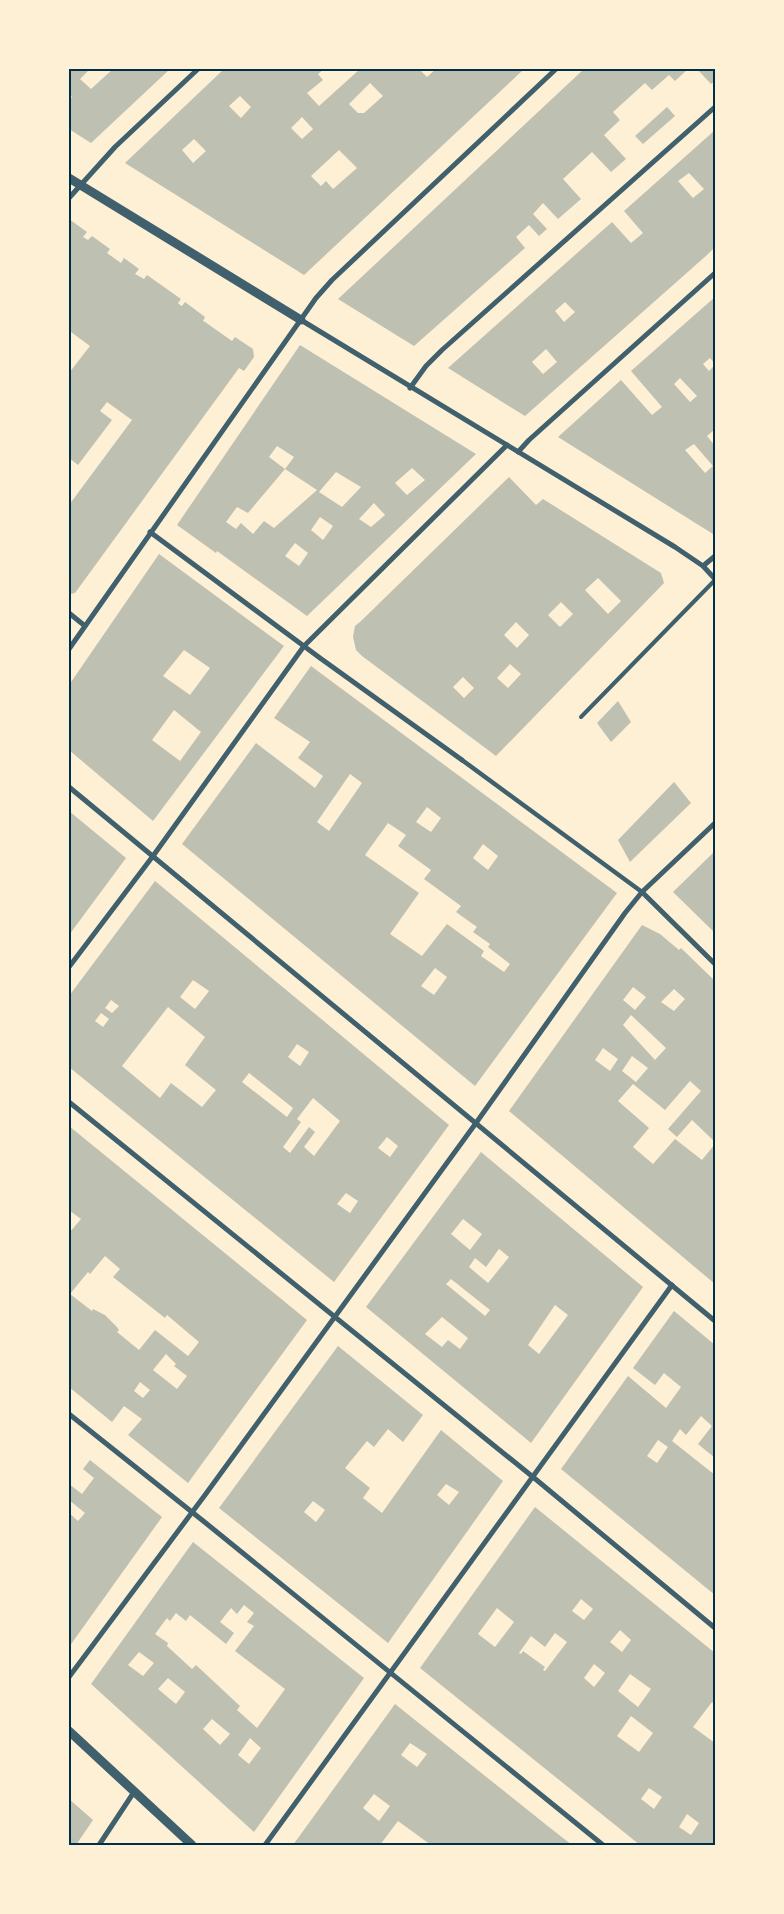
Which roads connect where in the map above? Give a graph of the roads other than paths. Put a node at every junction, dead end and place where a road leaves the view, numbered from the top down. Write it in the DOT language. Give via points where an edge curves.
graph roads {
  1 [pos="198,69"];
  2 [pos="545,69"];
  3 [pos="556,69"];
  4 [pos="550,74"];
  5 [pos="715,107"];
  6 [pos="69,178"];
  7 [pos="80,185"];
  8 [pos="69,198"];
  9 [pos="715,273"];
  10 [pos="301,320"];
  11 [pos="410,388"];
  12 [pos="507,445"];
  13 [pos="518,452"];
  14 [pos="150,532"];
  15 [pos="715,556"];
  16 [pos="703,566"];
  17 [pos="715,579"];
  18 [pos="69,614"];
  19 [pos="85,626"];
  20 [pos="304,646"];
  21 [pos="69,649"];
  22 [pos="581,717"];
  23 [pos="462,760"];
  24 [pos="69,787"];
  25 [pos="715,823"];
  26 [pos="153,856"];
  27 [pos="642,892"];
  28 [pos="715,964"];
  29 [pos="69,967"];
  30 [pos="69,1102"];
  31 [pos="476,1123"];
  32 [pos="672,1285"];
  33 [pos="334,1317"];
  34 [pos="715,1321"];
  35 [pos="69,1414"];
  36 [pos="533,1477"];
  37 [pos="192,1512"];
  38 [pos="715,1628"];
  39 [pos="391,1674"];
  40 [pos="69,1677"];
  41 [pos="69,1731"];
  42 [pos="134,1792"];
  43 [pos="99,1845"];
  44 [pos="192,1845"];
  45 [pos="265,1845"];
  46 [pos="604,1845"];
  1 -- 7 [label="street" via="115,147"];
  2 -- 4 [label="street"];
  3 -- 4 [label="street"];
  4 -- 10 [label="street" via="332,280"];
  5 -- 11 [label="street" via="442,350"];
  6 -- 7 [label="street"];
  7 -- 8 [label="street"];
  7 -- 10 [label="street"];
  9 -- 13 [label="street"];
  10 -- 11 [label="street"];
  10 -- 14 [label="street"];
  11 -- 12 [label="street"];
  12 -- 13 [label="street"];
  12 -- 20 [label="street"];
  13 -- 16 [label="street"];
  14 -- 19 [label="street"];
  14 -- 20 [label="street"];
  15 -- 16 [label="street"];
  16 -- 17 [label="street"];
  17 -- 22 [label="lane"];
  18 -- 19 [label="street"];
  19 -- 21 [label="street"];
  20 -- 23 [label="street"];
  20 -- 26 [label="street"];
  23 -- 27 [label="street"];
  24 -- 26 [label="street"];
  25 -- 27 [label="street"];
  26 -- 29 [label="street"];
  26 -- 31 [label="street"];
  27 -- 28 [label="street"];
  27 -- 31 [label="street"];
  30 -- 33 [label="street"];
  31 -- 32 [label="street"];
  31 -- 33 [label="street"];
  32 -- 34 [label="street"];
  32 -- 36 [label="street"];
  33 -- 36 [label="street"];
  33 -- 37 [label="street"];
  35 -- 37 [label="street"];
  36 -- 38 [label="street"];
  36 -- 39 [label="street"];
  37 -- 39 [label="street"];
  37 -- 40 [label="street"];
  39 -- 45 [label="street"];
  39 -- 46 [label="street"];
  41 -- 42 [label="street"];
  42 -- 43 [label="street"];
  42 -- 44 [label="street"];
}
